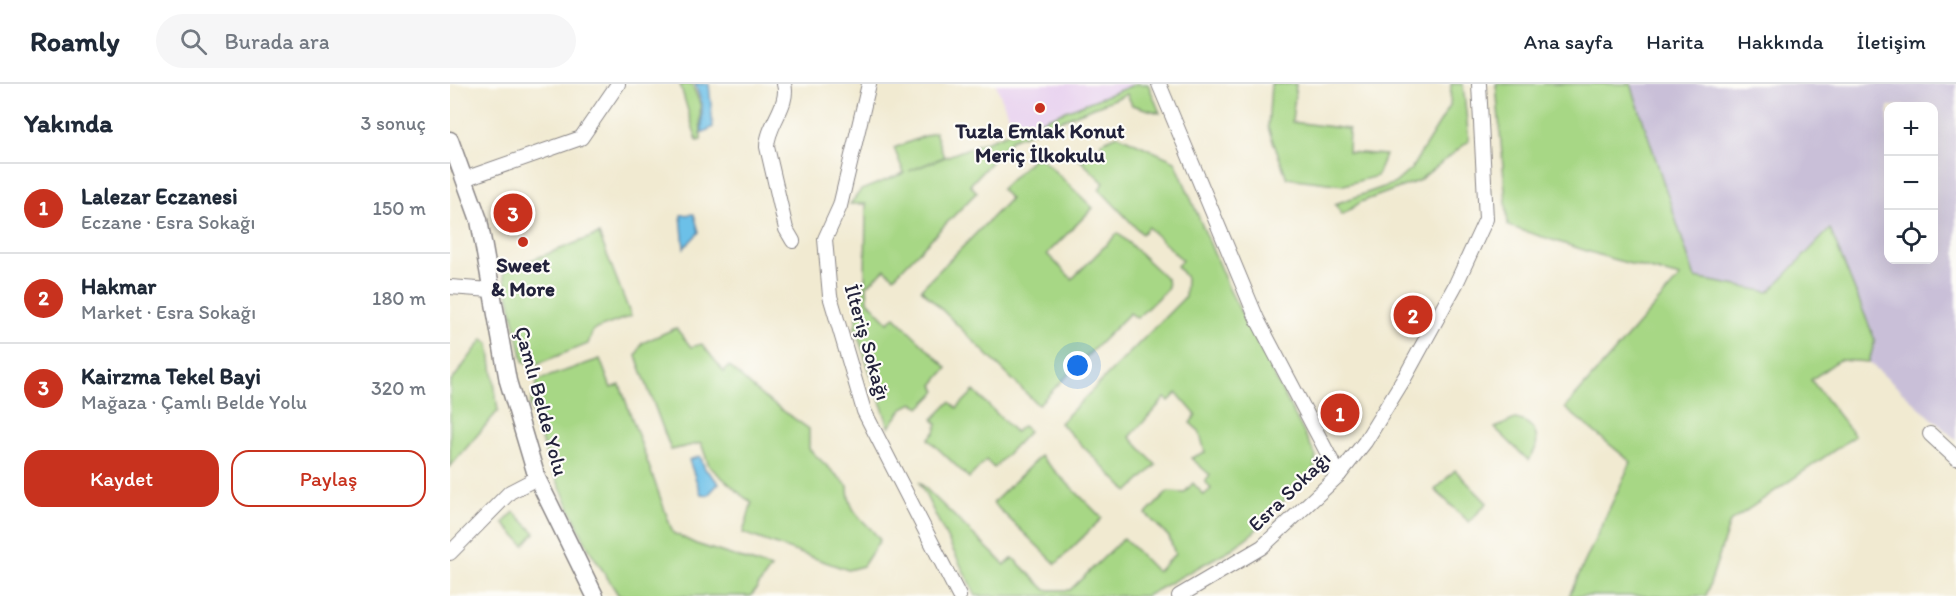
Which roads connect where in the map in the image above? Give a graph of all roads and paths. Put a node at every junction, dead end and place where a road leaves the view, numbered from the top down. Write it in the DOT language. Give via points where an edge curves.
graph roads {
  1 [pos="618,84"];
  2 [pos="784,84"];
  3 [pos="869,84"];
  4 [pos="1159,84"];
  5 [pos="1479,84"];
  6 [pos="450,140"];
  7 [pos="464,179"];
  8 [pos="793,241"];
  9 [pos="450,287"];
  10 [pos="491,290"];
  11 [pos="1930,434"];
  12 [pos="1956,458"];
  13 [pos="1339,475"];
  14 [pos="537,478"];
  15 [pos="450,553"];
  16 [pos="595,596"];
  17 [pos="958,596"];
  18 [pos="1179,596"];
  1 -- 7 [label="street" via="581,138"];
  2 -- 8 [label="street" via="784,99 767,134 767,147 786,229"];
  3 -- 17 [label="street, İlteriş Sokağı" via="840,206 825,239 830,296 864,411"];
  4 -- 13 [label="street" via="1257,319"];
  5 -- 13 [label="street, Esra Sokağı" via="1486,219 1405,377 1365,442"];
  6 -- 7 [label="street, Çamlı Belde Yolu"];
  7 -- 10 [label="street, Çamlı Belde Yolu" via="479,220"];
  9 -- 10 [label="street"];
  10 -- 14 [label="street, Çamlı Belde Yolu" via="508,381"];
  11 -- 12 [label="street"];
  13 -- 18 [label="street, Esra Sokağı" via="1262,547"];
  14 -- 15 [label="street" via="510,492"];
  14 -- 16 [label="street, Çamlı Belde Yolu"];
}
